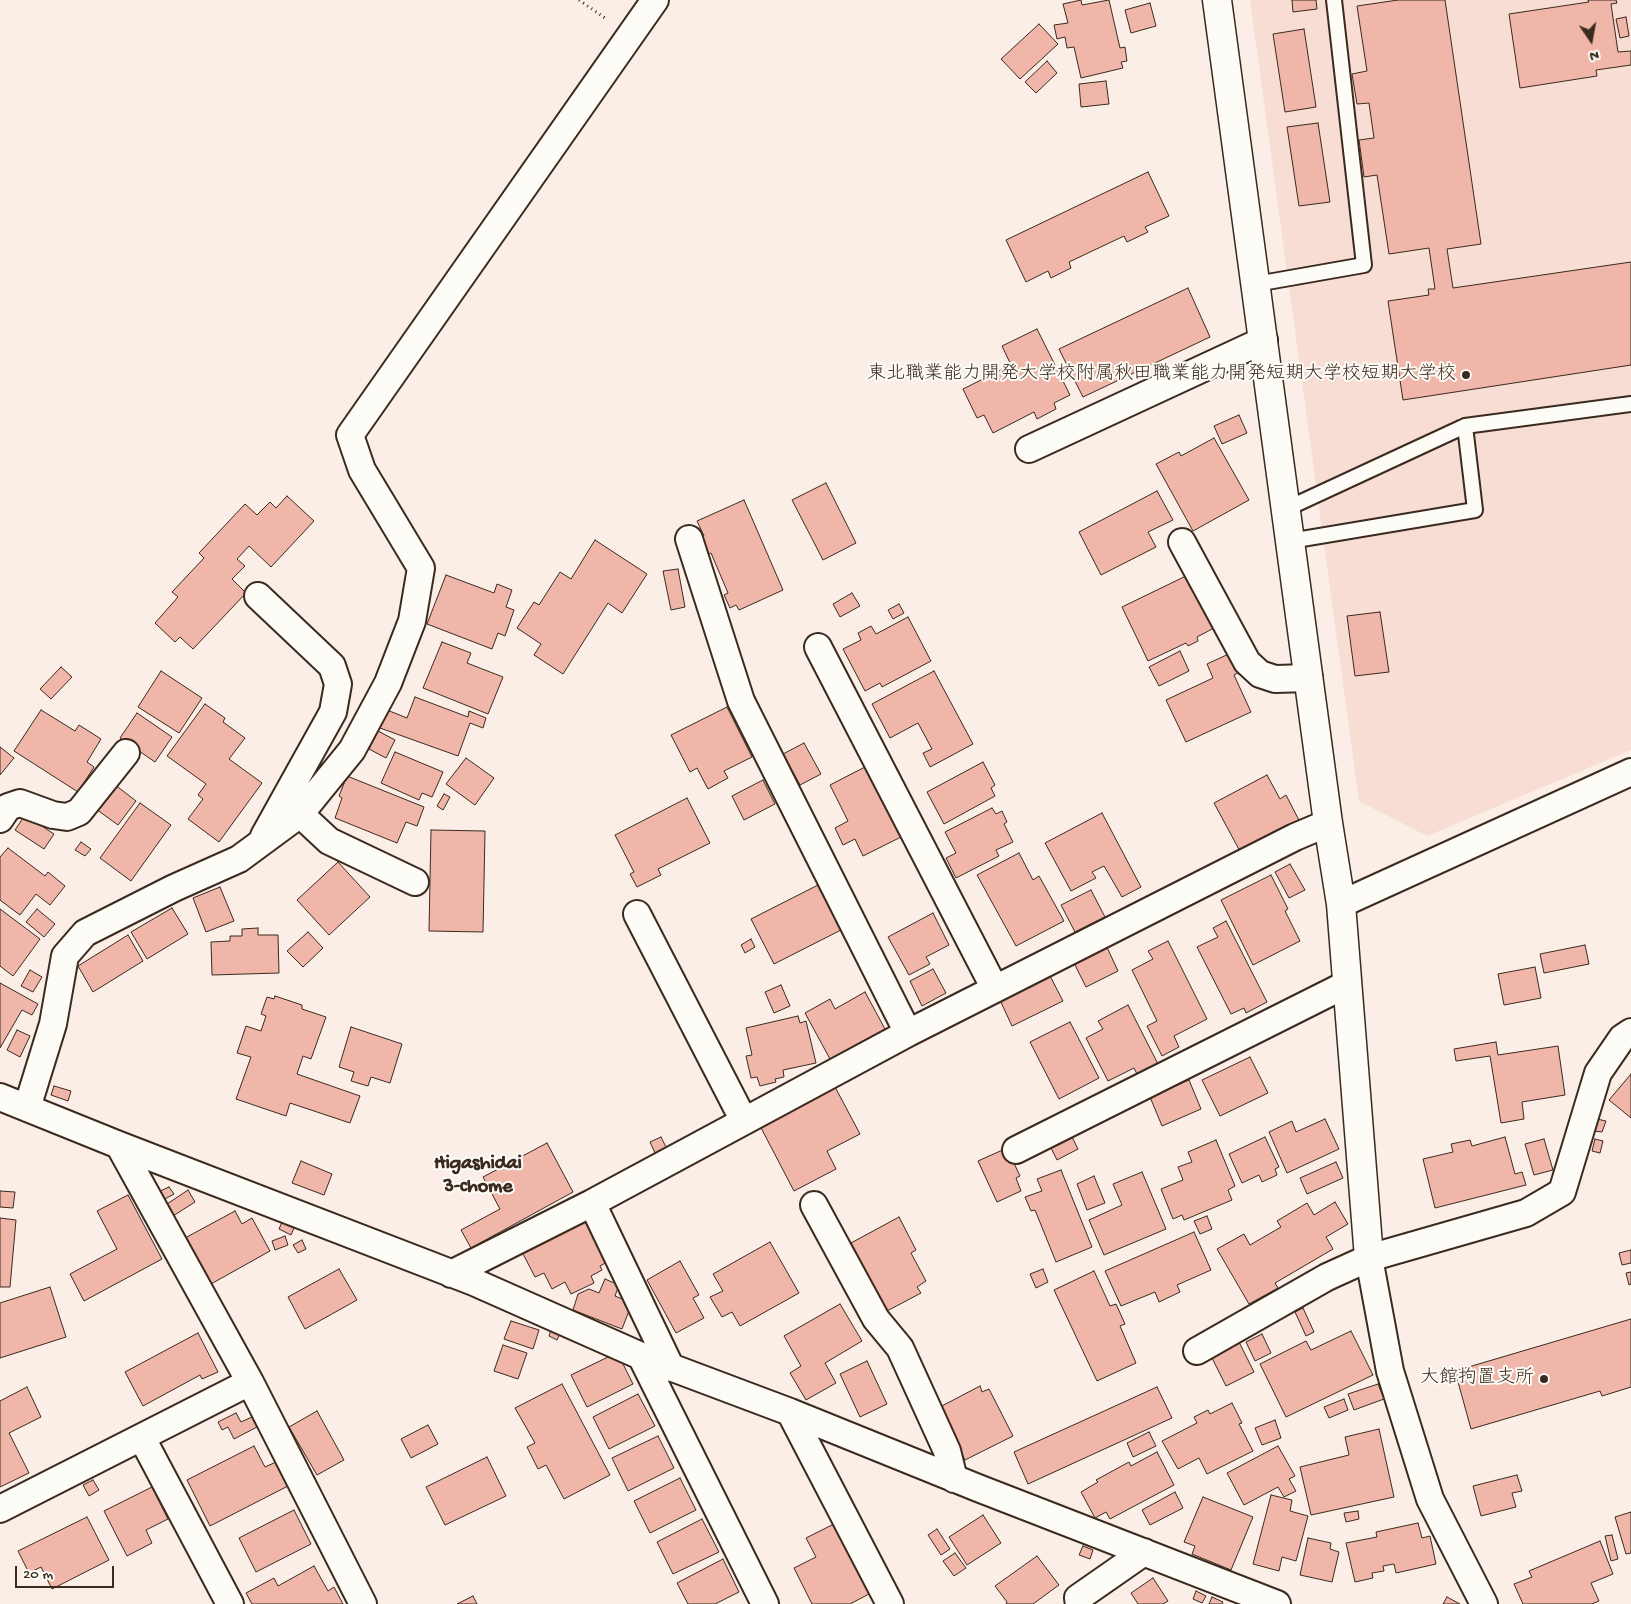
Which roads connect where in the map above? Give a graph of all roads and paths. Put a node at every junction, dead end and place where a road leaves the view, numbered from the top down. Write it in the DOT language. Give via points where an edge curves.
graph roads {
  1 [pos="655,0"];
  2 [pos="1217,0"];
  3 [pos="1334,0"];
  4 [pos="1256,284"];
  5 [pos="1264,340"];
  6 [pos="1631,404"];
  7 [pos="1465,426"];
  8 [pos="1029,449"];
  9 [pos="1286,509"];
  10 [pos="689,539"];
  11 [pos="1290,541"];
  12 [pos="1182,542"];
  13 [pos="258,596"];
  14 [pos="818,647"];
  15 [pos="1309,678"];
  16 [pos="126,753"];
  17 [pos="1631,772"];
  18 [pos="300,814"];
  19 [pos="0,819"];
  20 [pos="1328,823"];
  21 [pos="260,843"];
  22 [pos="415,882"];
  23 [pos="1341,904"];
  24 [pos="637,914"];
  25 [pos="1348,984"];
  26 [pos="995,989"];
  27 [pos="1631,1032"];
  28 [pos="908,1033"];
  29 [pos="0,1097"];
  30 [pos="27,1108"];
  31 [pos="744,1121"];
  32 [pos="120,1145"];
  33 [pos="1016,1150"];
  34 [pos="592,1203"];
  35 [pos="814,1205"];
  36 [pos="1369,1258"];
  37 [pos="451,1274"];
  38 [pos="1197,1351"];
  39 [pos="641,1356"];
  40 [pos="671,1368"];
  41 [pos="250,1382"];
  42 [pos="790,1412"];
  43 [pos="142,1438"];
  44 [pos="954,1479"];
  45 [pos="0,1509"];
  46 [pos="1144,1552"];
  47 [pos="230,1604"];
  48 [pos="362,1604"];
  49 [pos="765,1604"];
  50 [pos="890,1604"];
  51 [pos="1079,1604"];
  52 [pos="1277,1604"];
  53 [pos="1484,1604"];
  1 -- 18 [label="street" via="350,435 362,470 421,568 412,621 388,683 352,750"];
  2 -- 4 [label="street"];
  3 -- 4 [label="lane" via="1364,265"];
  4 -- 5 [label="street"];
  5 -- 8 [label="street"];
  5 -- 9 [label="street"];
  6 -- 7 [label="lane"];
  7 -- 9 [label="lane"];
  7 -- 11 [label="lane" via="1475,510"];
  9 -- 11 [label="street"];
  10 -- 28 [label="street" via="741,701"];
  11 -- 15 [label="street"];
  12 -- 15 [label="street" via="1247,662 1260,674 1275,680"];
  13 -- 21 [label="street" via="332,666 338,684 333,712"];
  14 -- 26 [label="street"];
  15 -- 20 [label="street"];
  16 -- 19 [label="street" via="79,812 67,817 53,815 20,803 8,807"];
  17 -- 23 [label="street"];
  18 -- 21 [label="street"];
  18 -- 22 [label="street" via="329,841"];
  20 -- 23 [label="street"];
  20 -- 26 [label="street"];
  21 -- 30 [label="street" via="239,859 85,933 65,956 53,1024"];
  23 -- 25 [label="street"];
  24 -- 31 [label="street"];
  25 -- 33 [label="street"];
  25 -- 36 [label="street"];
  26 -- 28 [label="street"];
  27 -- 36 [label="street" via="1622,1038 1598,1072 1562,1192 1526,1213"];
  28 -- 31 [label="street"];
  29 -- 30 [label="street"];
  30 -- 32 [label="street"];
  31 -- 34 [label="street"];
  32 -- 37 [label="street"];
  32 -- 41 [label="street"];
  34 -- 37 [label="street"];
  34 -- 40 [label="street"];
  35 -- 44 [label="street" via="876,1319 900,1348 947,1451"];
  36 -- 38 [label="street" via="1327,1276"];
  36 -- 53 [label="street" via="1390,1371 1430,1499"];
  37 -- 39 [label="street"];
  39 -- 40 [label="street"];
  39 -- 49 [label="street"];
  40 -- 42 [label="street"];
  41 -- 43 [label="street"];
  41 -- 48 [label="street"];
  42 -- 44 [label="street"];
  42 -- 50 [label="street"];
  43 -- 45 [label="street"];
  43 -- 47 [label="street"];
  44 -- 46 [label="street"];
  46 -- 51 [label="street" via="1078,1598"];
  46 -- 52 [label="street"];
}
